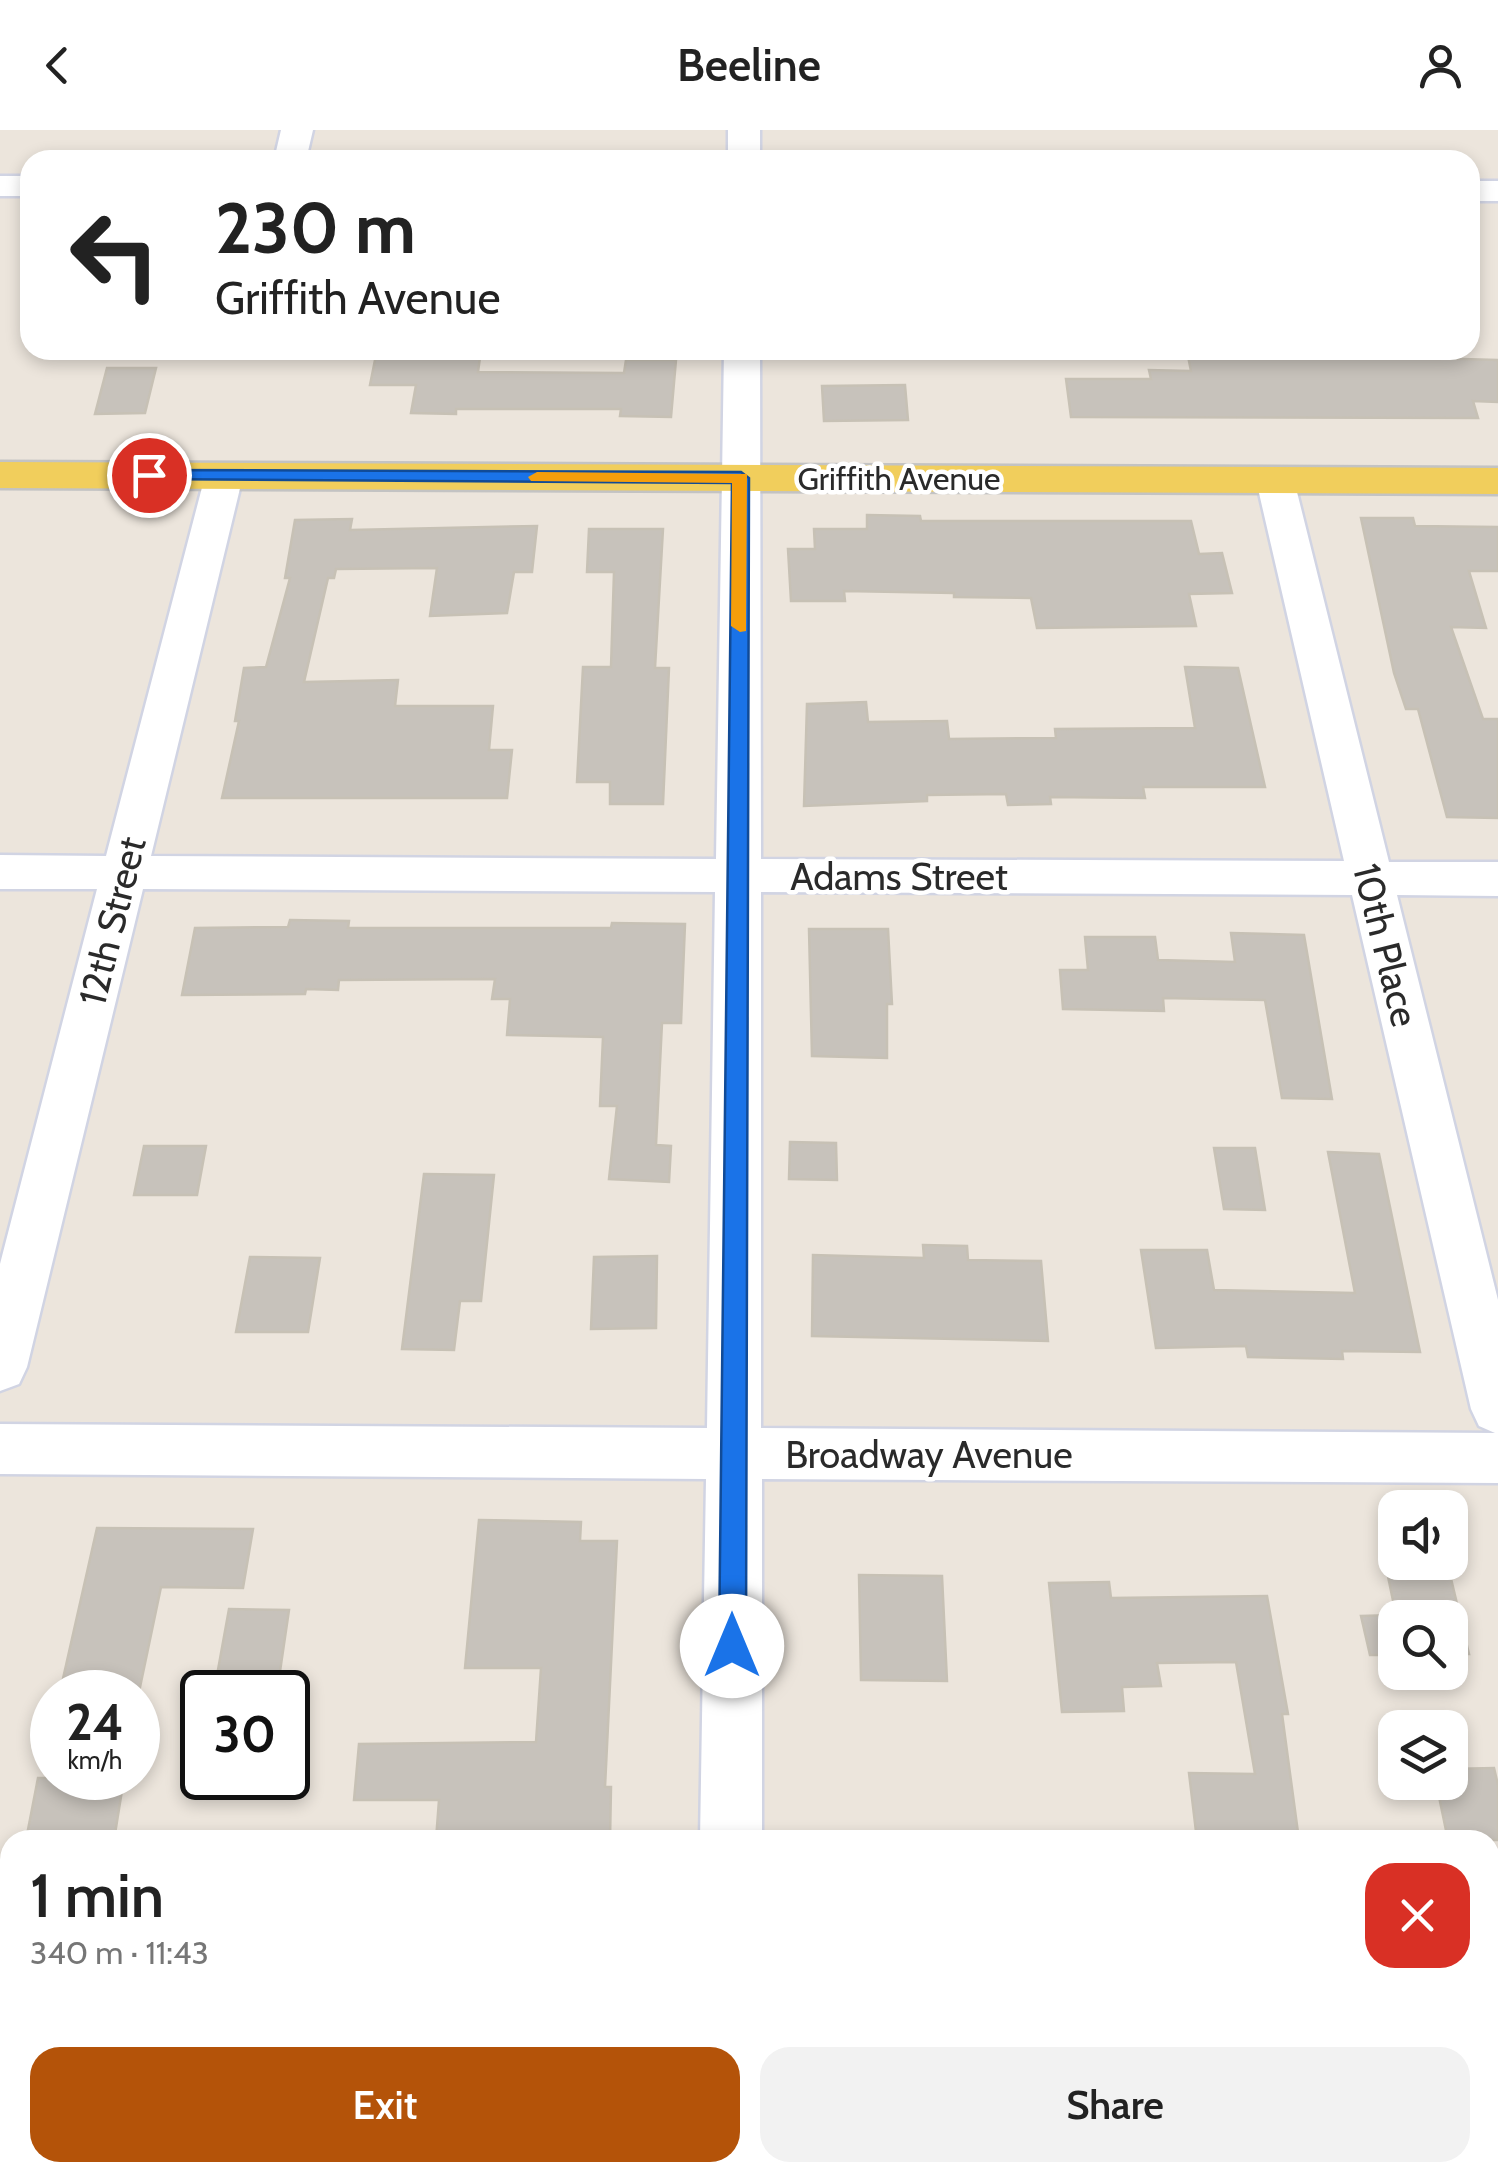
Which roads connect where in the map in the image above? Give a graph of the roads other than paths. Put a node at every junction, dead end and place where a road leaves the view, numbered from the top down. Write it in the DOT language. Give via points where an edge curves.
graph roads {
  1 [pos="742,360"];
  2 [pos="0,475"];
  3 [pos="224,476"];
  4 [pos="741,478"];
  5 [pos="1275,480"];
  6 [pos="1498,481"];
  7 [pos="0,872"];
  8 [pos="124,872"];
  9 [pos="738,875"];
  10 [pos="1370,879"];
  11 [pos="1498,879"];
  12 [pos="0,1366"];
  13 [pos="1498,1409"];
  14 [pos="0,1449"];
  15 [pos="734,1453"];
  16 [pos="1498,1458"];
  17 [pos="731,1830"];
  1 -- 4 [label="street"];
  2 -- 3 [label="main road, Griffith Avenue"];
  3 -- 4 [label="main road, Griffith Avenue"];
  3 -- 8 [label="street, 12th Street"];
  4 -- 5 [label="main road, Griffith Avenue"];
  4 -- 9 [label="street"];
  5 -- 6 [label="main road, Griffith Avenue"];
  5 -- 10 [label="street, 10th Place"];
  7 -- 8 [label="street, Adams Street"];
  8 -- 9 [label="street, Adams Street"];
  8 -- 12 [label="street, 12th Street"];
  9 -- 10 [label="street, Adams Street"];
  9 -- 15 [label="street"];
  10 -- 11 [label="street, Adams Street"];
  10 -- 13 [label="street, 10th Place"];
  14 -- 15 [label="street, Broadway Avenue"];
  15 -- 16 [label="street, Broadway Avenue"];
  15 -- 17 [label="street"];
}
